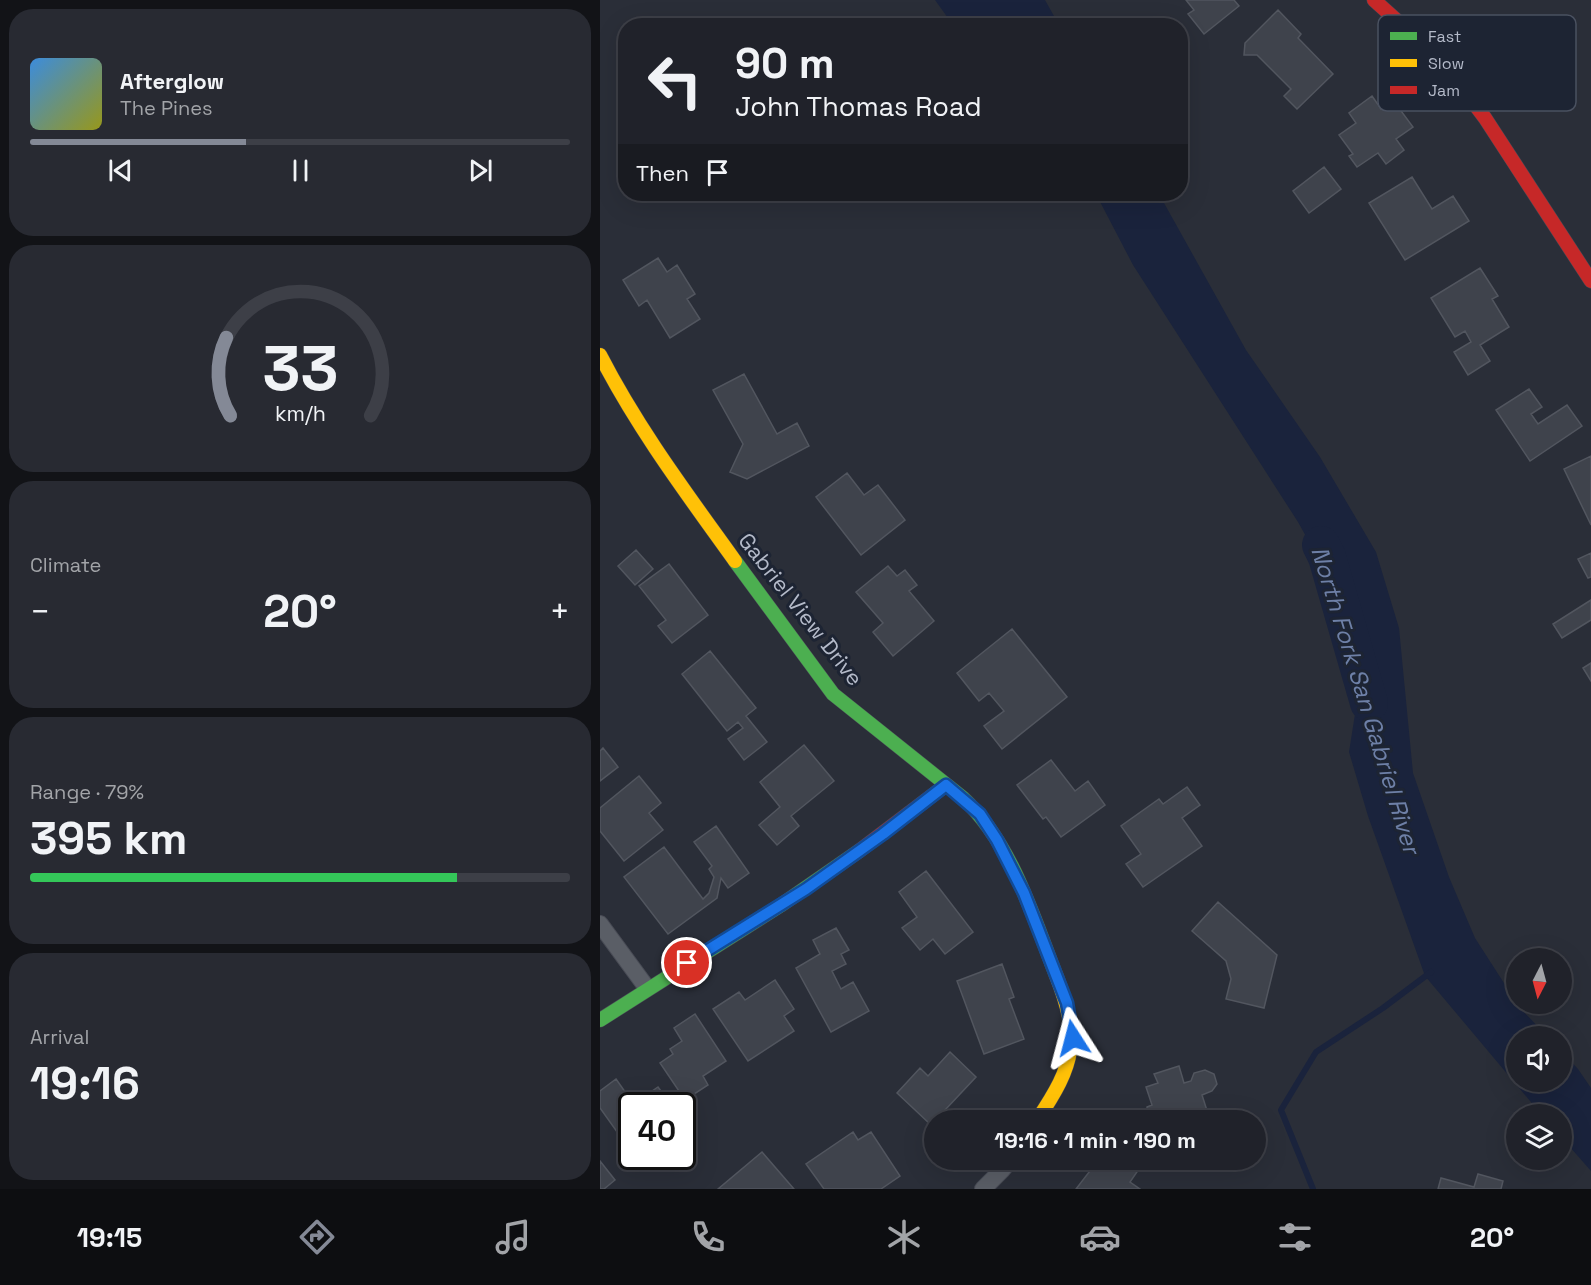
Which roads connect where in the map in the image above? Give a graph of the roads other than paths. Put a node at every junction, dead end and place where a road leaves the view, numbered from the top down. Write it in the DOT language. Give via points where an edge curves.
graph roads {
  1 [pos="1374,0"];
  2 [pos="1391,15"];
  3 [pos="1480,111"];
  4 [pos="1591,281"];
  5 [pos="600,355"];
  6 [pos="946,785"];
  7 [pos="600,924"];
  8 [pos="647,988"];
  9 [pos="600,1020"];
  10 [pos="1044,1110"];
  11 [pos="1002,1170"];
  12 [pos="983,1189"];
  1 -- 2 [label="street"];
  3 -- 4 [label="street"];
  5 -- 6 [label="street, Gabriel View Drive" via="663,462 833,694"];
  6 -- 8 [label="street" via="806,889"];
  6 -- 10 [label="street, Gabriel View Drive" via="980,814 997,840 1024,893 1067,1003 1073,1038 1067,1072"];
  7 -- 8 [label="street"];
  8 -- 9 [label="street"];
  11 -- 12 [label="street"];
}
